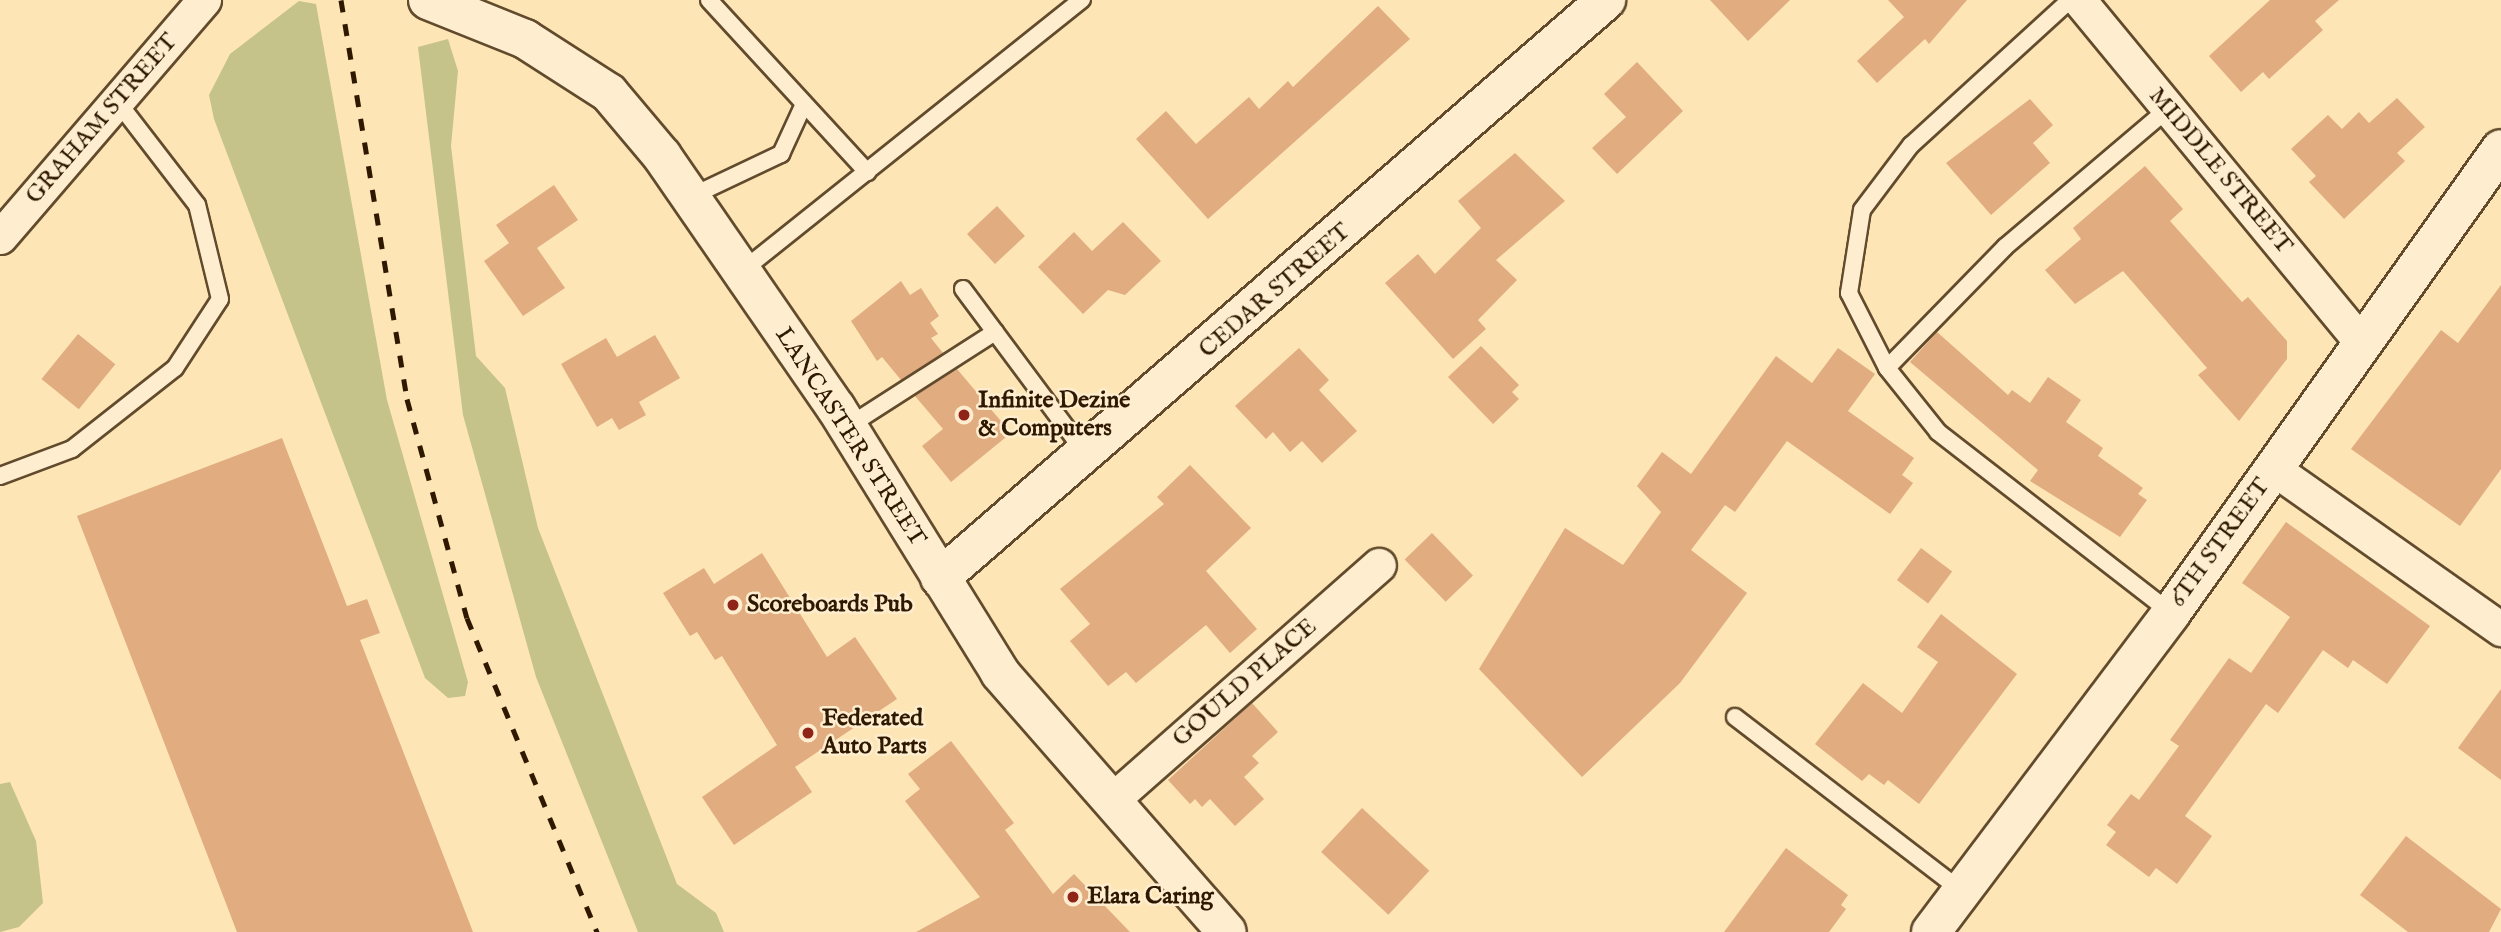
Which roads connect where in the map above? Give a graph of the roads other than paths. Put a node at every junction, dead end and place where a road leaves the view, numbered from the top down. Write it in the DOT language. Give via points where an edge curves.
graph roads {
  1 [pos="204,0"];
  2 [pos="428,0"];
  3 [pos="709,0"];
  4 [pos="1082,0"];
  5 [pos="1606,0"];
  6 [pos="2070,0"];
  7 [pos="2079,0"];
  8 [pos="479,9"];
  9 [pos="117,101"];
  10 [pos="804,104"];
  11 [pos="2168,108"];
  12 [pos="2501,149"];
  13 [pos="867,172"];
  14 [pos="690,197"];
  15 [pos="0,237"];
  16 [pos="742,271"];
  17 [pos="963,289"];
  18 [pos="995,332"];
  19 [pos="2362,343"];
  20 [pos="1887,368"];
  21 [pos="847,427"];
  22 [pos="1086,454"];
  23 [pos="2274,469"];
  24 [pos="0,476"];
  25 [pos="1379,565"];
  26 [pos="940,579"];
  27 [pos="2171,613"];
  28 [pos="2501,629"];
  29 [pos="1735,717"];
  30 [pos="1111,801"];
  31 [pos="1962,891"];
  32 [pos="1227,932"];
  33 [pos="1931,932"];
  1 -- 9 [label="street, GRAHAM STREET"];
  2 -- 8 [label="street, LANCASTER STREET"];
  3 -- 10 [label="lane"];
  4 -- 13 [label="lane"];
  5 -- 22 [label="street, CEDAR STREET"];
  6 -- 20 [label="lane" via="1911,145 1863,210 1849,293"];
  7 -- 11 [label="street, MIDDLE STREET"];
  8 -- 14 [label="street, LANCASTER STREET" via="567,61 609,93"];
  9 -- 15 [label="street, GRAHAM STREET"];
  9 -- 24 [label="lane" via="197,205 220,299 175,368 72,449"];
  10 -- 13 [label="lane"];
  10 -- 14 [label="lane" via="782,154"];
  11 -- 19 [label="street, MIDDLE STREET"];
  11 -- 20 [label="lane" via="2005,247"];
  12 -- 19 [label="street, 6TH STREET"];
  13 -- 16 [label="lane"];
  14 -- 16 [label="street, LANCASTER STREET"];
  16 -- 21 [label="street, LANCASTER STREET"];
  17 -- 18 [label="lane"];
  18 -- 21 [label="lane"];
  18 -- 22 [label="lane"];
  19 -- 23 [label="street, 6TH STREET"];
  20 -- 27 [label="lane" via="1938,432"];
  21 -- 26 [label="street, LANCASTER STREET"];
  22 -- 26 [label="street, CEDAR STREET"];
  23 -- 27 [label="street, 6TH STREET"];
  23 -- 28 [label="street"];
  25 -- 30 [label="street, GOULD PLACE"];
  26 -- 30 [label="street, LANCASTER STREET" via="1000,673"];
  27 -- 31 [label="street, 6TH STREET"];
  29 -- 31 [label="lane"];
  30 -- 32 [label="street, LANCASTER STREET"];
  31 -- 33 [label="street, 6TH STREET"];
}
